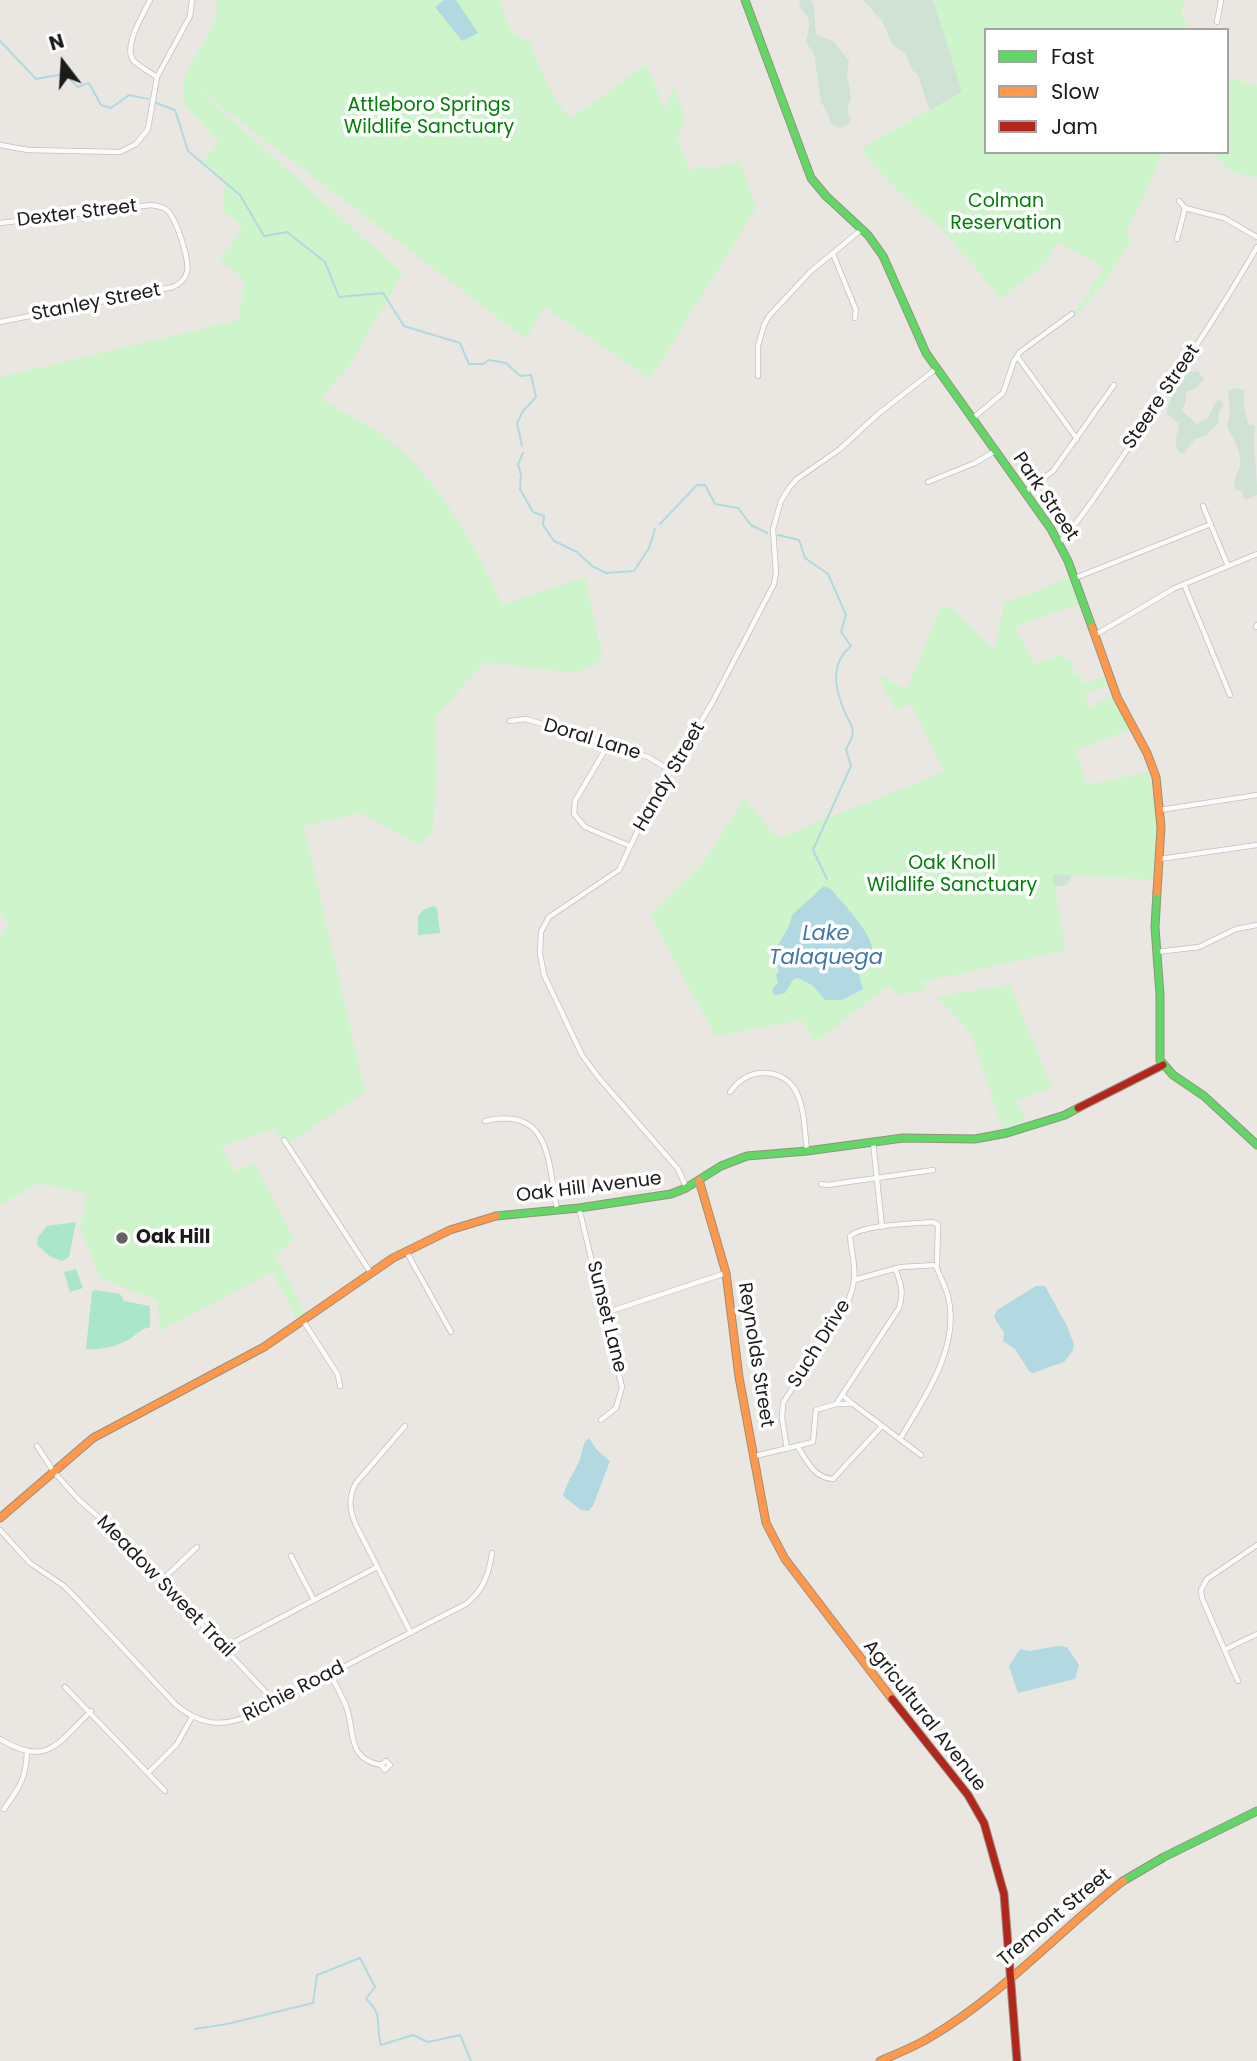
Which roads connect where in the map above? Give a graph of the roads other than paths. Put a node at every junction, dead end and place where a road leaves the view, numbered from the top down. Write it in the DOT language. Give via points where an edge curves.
graph roads {
  1 [pos="150,0"];
  2 [pos="192,0"];
  3 [pos="745,0"];
  4 [pos="1221,0"];
  5 [pos="1217,22"];
  6 [pos="157,77"];
  7 [pos="0,145"];
  8 [pos="1179,201"];
  9 [pos="1185,208"];
  10 [pos="0,223"];
  11 [pos="861,230"];
  12 [pos="1257,237"];
  13 [pos="1177,239"];
  14 [pos="1257,247"];
  15 [pos="833,254"];
  16 [pos="186,275"];
  17 [pos="1072,314"];
  18 [pos="855,318"];
  19 [pos="0,322"];
  20 [pos="1017,356"];
  21 [pos="937,368"];
  22 [pos="758,376"];
  23 [pos="1114,385"];
  24 [pos="973,418"];
  25 [pos="1077,439"];
  26 [pos="995,451"];
  27 [pos="928,482"];
  28 [pos="1024,493"];
  29 [pos="1203,506"];
  30 [pos="1211,524"];
  31 [pos="1060,542"];
  32 [pos="1257,554"];
  33 [pos="1228,566"];
  34 [pos="1074,579"];
  35 [pos="1184,584"];
  36 [pos="1094,635"];
  37 [pos="1230,695"];
  38 [pos="510,721"];
  39 [pos="608,745"];
  40 [pos="671,771"];
  41 [pos="1257,795"];
  42 [pos="1160,810"];
  43 [pos="1257,845"];
  44 [pos="630,846"];
  45 [pos="1159,860"];
  46 [pos="1257,925"];
  47 [pos="1156,952"];
  48 [pos="1163,1065"];
  49 [pos="730,1092"];
  50 [pos="485,1121"];
  51 [pos="284,1140"];
  52 [pos="873,1142"];
  53 [pos="1257,1145"];
  54 [pos="807,1152"];
  55 [pos="933,1170"];
  56 [pos="877,1178"];
  57 [pos="699,1180"];
  58 [pos="821,1184"];
  59 [pos="686,1188"];
  60 [pos="579,1208"];
  61 [pos="557,1210"];
  62 [pos="882,1227"];
  63 [pos="405,1251"];
  64 [pos="936,1266"];
  65 [pos="895,1268"];
  66 [pos="726,1273"];
  67 [pos="371,1274"];
  68 [pos="854,1280"];
  69 [pos="605,1313"];
  70 [pos="304,1322"];
  71 [pos="451,1332"];
  72 [pos="341,1386"];
  73 [pos="842,1395"];
  74 [pos="836,1404"];
  75 [pos="853,1404"];
  76 [pos="601,1420"];
  77 [pos="405,1426"];
  78 [pos="882,1426"];
  79 [pos="900,1439"];
  80 [pos="37,1446"];
  81 [pos="798,1447"];
  82 [pos="787,1449"];
  83 [pos="921,1455"];
  84 [pos="755,1456"];
  85 [pos="54,1472"];
  86 [pos="0,1518"];
  87 [pos="0,1530"];
  88 [pos="771,1536"];
  89 [pos="1257,1545"];
  90 [pos="197,1547"];
  91 [pos="492,1553"];
  92 [pos="291,1556"];
  93 [pos="377,1567"];
  94 [pos="161,1581"];
  95 [pos="314,1600"];
  96 [pos="411,1633"];
  97 [pos="1257,1634"];
  98 [pos="223,1648"];
  99 [pos="1226,1649"];
  100 [pos="330,1674"];
  101 [pos="1238,1681"];
  102 [pos="65,1686"];
  103 [pos="275,1702"];
  104 [pos="91,1711"];
  105 [pos="192,1717"];
  106 [pos="0,1739"];
  107 [pos="27,1752"];
  108 [pos="381,1765"];
  109 [pos="148,1773"];
  110 [pos="165,1791"];
  111 [pos="4,1809"];
  112 [pos="1257,1811"];
  113 [pos="1011,1976"];
  114 [pos="880,2061"];
  115 [pos="1017,2061"];
  1 -- 6 [label="street" via="130,51 133,59"];
  2 -- 6 [label="street" via="190,16"];
  3 -- 11 [label="main road, Park Street" via="811,178"];
  4 -- 5 [label="street"];
  6 -- 7 [label="street" via="148,130 136,144 120,152"];
  8 -- 9 [label="street"];
  9 -- 12 [label="street" via="1224,218"];
  9 -- 13 [label="street"];
  10 -- 16 [label="street, Dexter Street" via="160,206 176,224 187,258"];
  11 -- 15 [label="street"];
  11 -- 21 [label="main road, Park Street" via="883,256 912,327"];
  14 -- 31 [label="street, Steere Street" via="1148,419"];
  15 -- 18 [label="street" via="856,310"];
  15 -- 22 [label="street" via="811,271 765,323 758,346"];
  16 -- 19 [label="street, Stanley Street" via="173,287"];
  17 -- 20 [label="street"];
  20 -- 24 [label="street" via="1003,393"];
  20 -- 25 [label="street"];
  21 -- 24 [label="main road, Park Street"];
  21 -- 40 [label="street, Handy Street" via="789,488 773,529 776,572 769,595"];
  23 -- 25 [label="street"];
  24 -- 26 [label="main road, Park Street"];
  25 -- 28 [label="street" via="1053,471"];
  26 -- 27 [label="street"];
  26 -- 28 [label="main road, Park Street"];
  28 -- 31 [label="main road, Park Street"];
  29 -- 30 [label="street"];
  30 -- 33 [label="street"];
  30 -- 34 [label="street"];
  31 -- 34 [label="main road, Park Street"];
  32 -- 33 [label="street"];
  33 -- 35 [label="street"];
  34 -- 36 [label="main road, Park Street"];
  35 -- 36 [label="street"];
  35 -- 37 [label="street"];
  36 -- 42 [label="main road, Park Street" via="1117,697 1152,765"];
  38 -- 39 [label="street, Doral Lane" via="526,719"];
  39 -- 40 [label="street, Doral Lane" via="648,757"];
  39 -- 44 [label="street" via="575,801 574,814 585,827"];
  40 -- 44 [label="street, Handy Street"];
  41 -- 42 [label="street"];
  42 -- 45 [label="main road, Park Street"];
  43 -- 45 [label="street"];
  44 -- 59 [label="street, Handy Street" via="619,870 549,917 541,932 541,962 588,1064 678,1168"];
  45 -- 47 [label="main road, Park Street"];
  46 -- 47 [label="street" via="1236,929 1199,947"];
  47 -- 48 [label="main road, Park Street"];
  48 -- 52 [label="main road, Oak Hill Avenue" via="1079,1110 1023,1129 975,1139"];
  48 -- 53 [label="main road"];
  49 -- 54 [label="street" via="737,1082 756,1073 774,1074 792,1083 801,1101"];
  50 -- 61 [label="street" via="511,1117 528,1123 538,1133"];
  51 -- 67 [label="street"];
  52 -- 54 [label="main road, Oak Hill Avenue"];
  52 -- 56 [label="street"];
  54 -- 57 [label="main road, Oak Hill Avenue" via="747,1156"];
  55 -- 56 [label="street"];
  56 -- 58 [label="street"];
  56 -- 62 [label="street"];
  57 -- 59 [label="main road, Oak Hill Avenue"];
  57 -- 66 [label="main road, Reynolds Street"];
  59 -- 60 [label="main road, Oak Hill Avenue"];
  60 -- 61 [label="main road, Oak Hill Avenue"];
  60 -- 69 [label="street, Sunset Lane"];
  61 -- 63 [label="main road, Oak Hill Avenue" via="485,1218"];
  62 -- 64 [label="street" via="938,1225"];
  62 -- 68 [label="street, Such Drive" via="850,1236"];
  63 -- 67 [label="main road, Oak Hill Avenue"];
  63 -- 71 [label="street"];
  64 -- 65 [label="street"];
  64 -- 79 [label="street" via="947,1294 949,1317 942,1360"];
  65 -- 68 [label="street"];
  65 -- 73 [label="street" via="903,1297 899,1308"];
  66 -- 69 [label="street"];
  66 -- 84 [label="main road, Reynolds Street" via="738,1377"];
  67 -- 70 [label="main road, Oak Hill Avenue"];
  68 -- 82 [label="street, Such Drive" via="843,1315 783,1403"];
  69 -- 76 [label="street, Sunset Lane" via="622,1387 615,1408"];
  70 -- 72 [label="street"];
  70 -- 85 [label="main road, Oak Hill Avenue" via="104,1432"];
  73 -- 74 [label="street"];
  73 -- 75 [label="street"];
  74 -- 75 [label="street"];
  74 -- 81 [label="street" via="816,1410 813,1442"];
  75 -- 78 [label="street"];
  77 -- 93 [label="street" via="352,1492 351,1514"];
  78 -- 79 [label="street"];
  78 -- 81 [label="street" via="833,1479 816,1473"];
  79 -- 83 [label="street"];
  80 -- 85 [label="street, Meadow Sweet Trail"];
  81 -- 82 [label="street"];
  82 -- 84 [label="street"];
  84 -- 88 [label="main road, Reynolds Street"];
  85 -- 86 [label="main road, Oak Hill Avenue"];
  85 -- 94 [label="street, Meadow Sweet Trail"];
  87 -- 105 [label="street" via="30,1563 74,1596"];
  88 -- 113 [label="main road, Agricultural Avenue" via="860,1660 961,1785 984,1823 1004,1894"];
  89 -- 99 [label="street" via="1202,1586 1202,1598"];
  90 -- 94 [label="street"];
  91 -- 96 [label="street, Richie Road" via="486,1580 473,1599"];
  92 -- 95 [label="street"];
  93 -- 95 [label="street"];
  93 -- 96 [label="street"];
  94 -- 98 [label="street, Meadow Sweet Trail"];
  95 -- 98 [label="street"];
  96 -- 100 [label="street, Richie Road"];
  97 -- 99 [label="street"];
  98 -- 103 [label="street, Meadow Sweet Trail"];
  99 -- 101 [label="street"];
  100 -- 103 [label="street, Richie Road"];
  100 -- 108 [label="street" via="348,1710 356,1748 367,1760"];
  102 -- 104 [label="street"];
  103 -- 105 [label="street, Richie Road" via="227,1723"];
  104 -- 107 [label="street" via="59,1743"];
  104 -- 109 [label="street"];
  105 -- 109 [label="street" via="177,1744"];
  106 -- 107 [label="street"];
  107 -- 111 [label="street" via="22,1784"];
  109 -- 110 [label="street"];
  112 -- 113 [label="main road, Tremont Street" via="1129,1877"];
  113 -- 114 [label="main road, Tremont Street" via="944,2029"];
  113 -- 115 [label="main road, Agricultural Avenue"];
}
